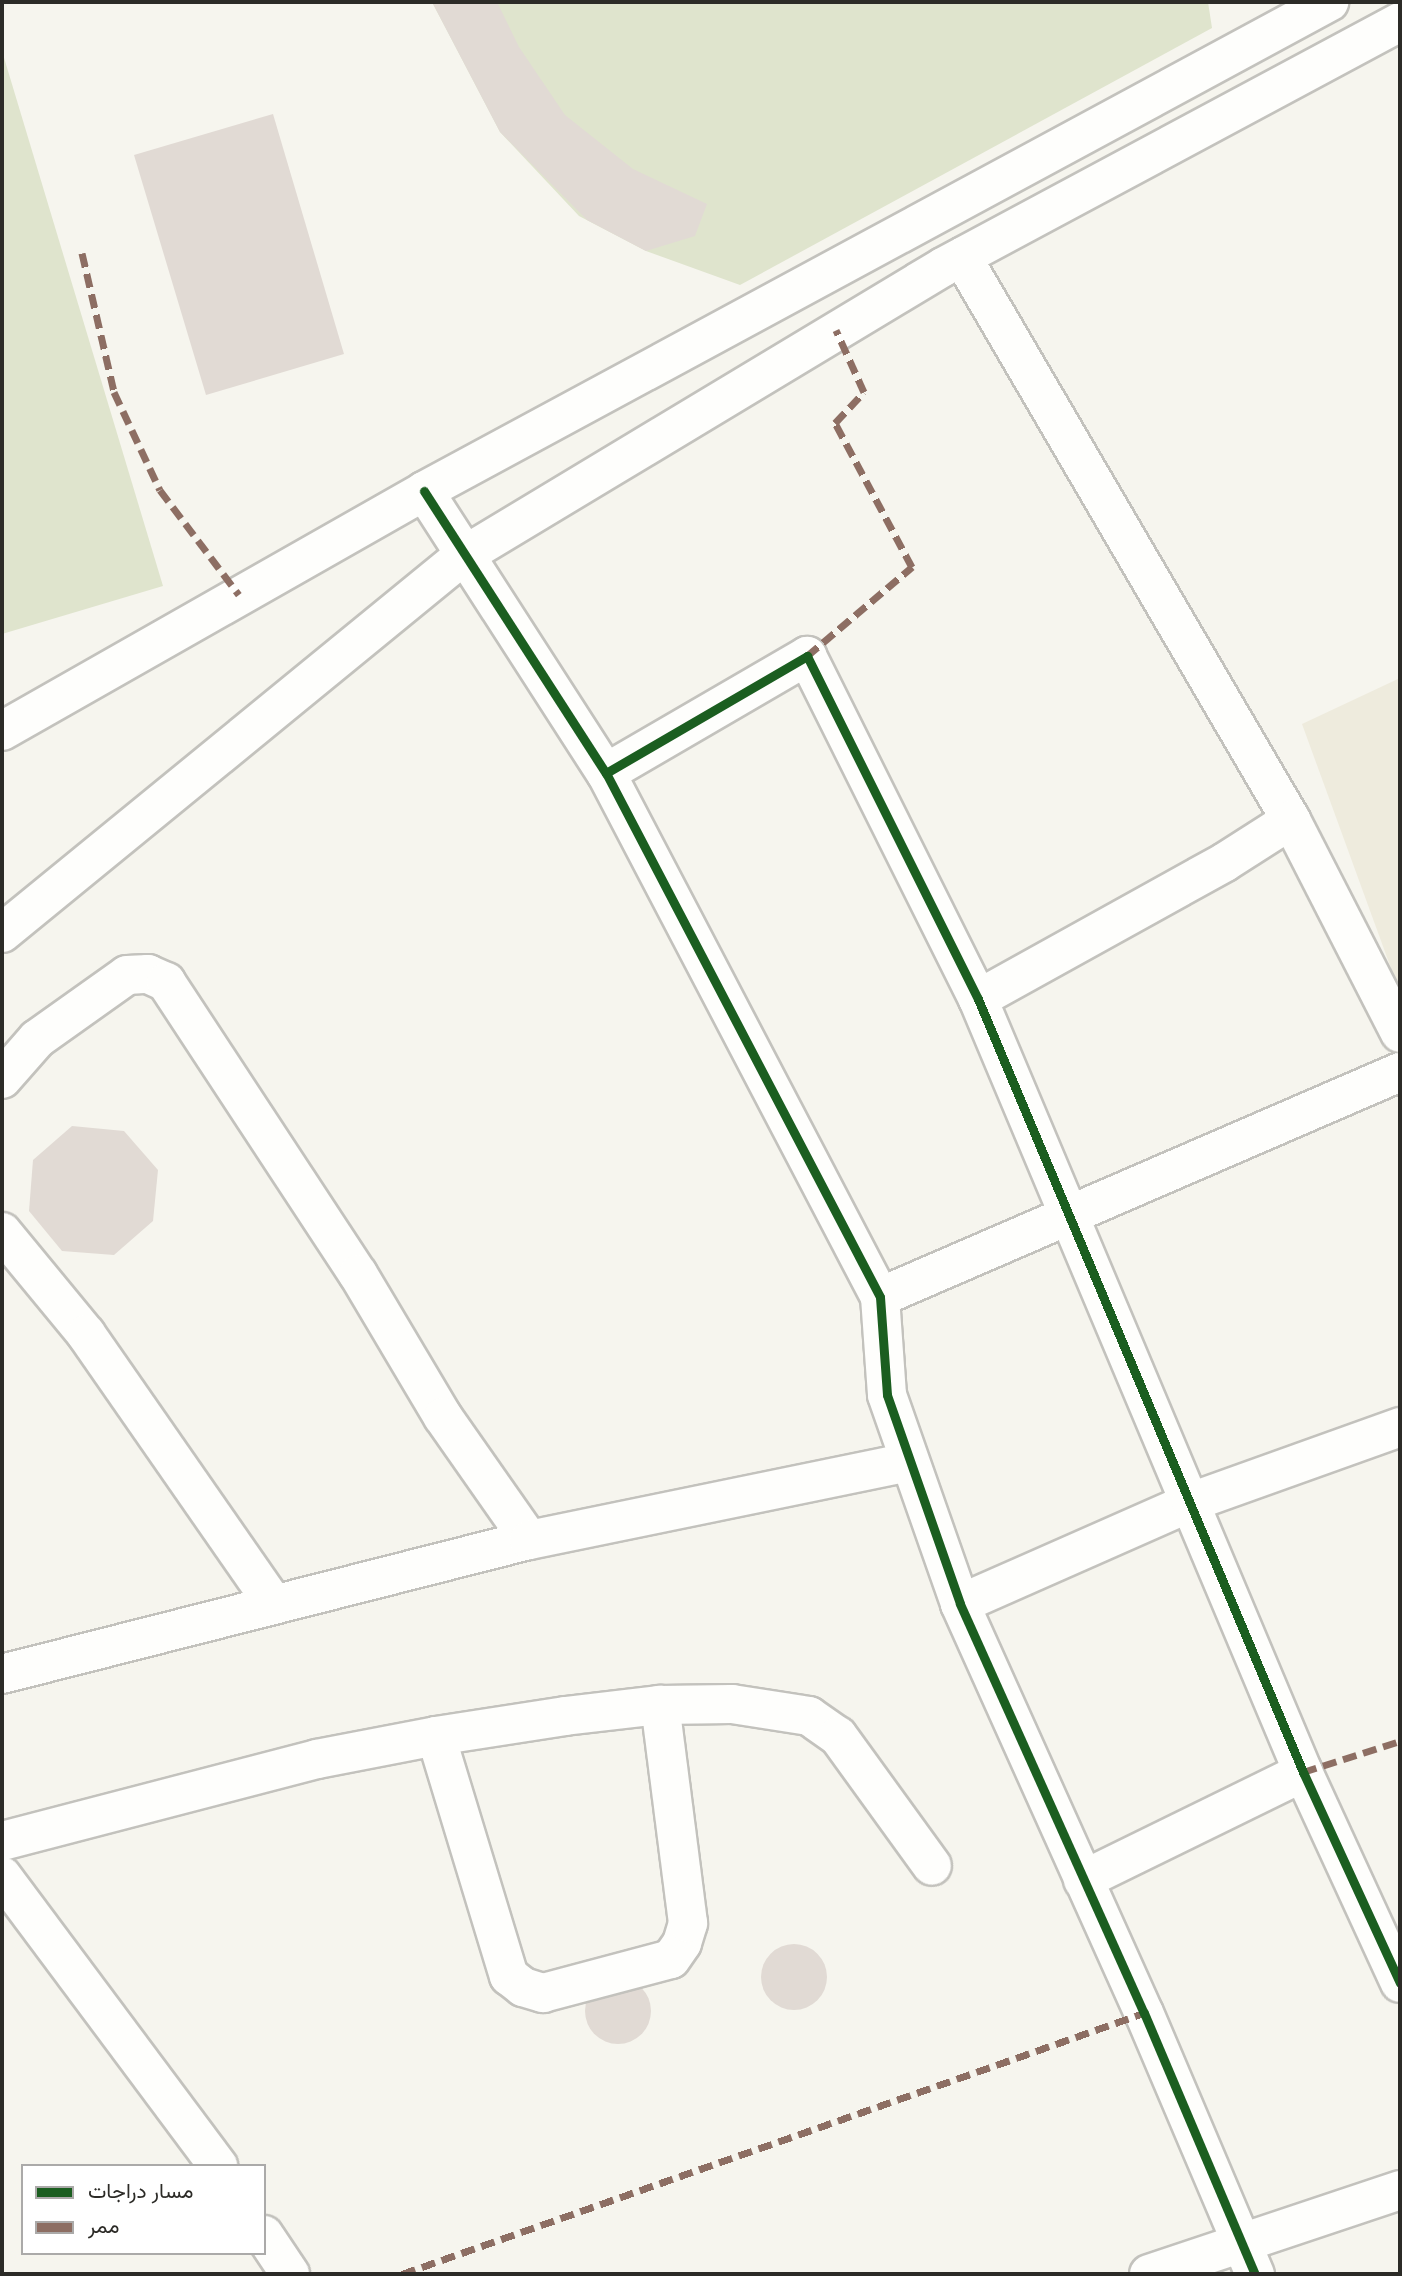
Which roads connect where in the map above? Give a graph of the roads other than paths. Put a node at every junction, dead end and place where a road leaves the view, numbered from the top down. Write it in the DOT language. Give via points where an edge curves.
graph roads {
  1 [pos="1329,2"];
  2 [pos="1271,16"];
  3 [pos="1400,22"];
  4 [pos="962,257"];
  5 [pos="424,491"];
  6 [pos="464,556"];
  7 [pos="2,732"];
  8 [pos="606,773"];
  9 [pos="1291,820"];
  10 [pos="2,933"];
  11 [pos="978,999"];
  12 [pos="1400,1033"];
  13 [pos="1400,1072"];
  14 [pos="2,1079"];
  15 [pos="1072,1216"];
  16 [pos="2,1232"];
  17 [pos="880,1297"];
  18 [pos="1400,1427"];
  19 [pos="908,1462"];
  20 [pos="1191,1502"];
  21 [pos="529,1540"];
  22 [pos="273,1603"];
  23 [pos="960,1604"];
  24 [pos="2,1675"];
  25 [pos="660,1705"];
  26 [pos="436,1736"];
  27 [pos="1303,1772"];
  28 [pos="2,1841"];
  29 [pos="932,1866"];
  30 [pos="2,1876"];
  31 [pos="1083,1880"];
  32 [pos="1400,1983"];
  33 [pos="217,2164"];
  34 [pos="1400,2190"];
  35 [pos="266,2238"];
  36 [pos="1250,2258"];
  37 [pos="290,2274"];
  38 [pos="1149,2274"];
  1 -- 2 [label="street"];
  2 -- 5 [label="street"];
  3 -- 4 [label="street"];
  4 -- 6 [label="street"];
  4 -- 9 [label="street"];
  5 -- 6 [label="street"];
  5 -- 7 [label="street"];
  6 -- 8 [label="street"];
  6 -- 10 [label="street"];
  8 -- 11 [label="street" via="807,656"];
  8 -- 17 [label="street"];
  9 -- 11 [label="street" via="1225,862"];
  9 -- 12 [label="street"];
  11 -- 15 [label="street"];
  13 -- 15 [label="street"];
  14 -- 21 [label="street" via="37,1039 127,975 148,974 166,982 358,1274 443,1417"];
  15 -- 17 [label="street"];
  15 -- 20 [label="street"];
  16 -- 22 [label="street" via="86,1334"];
  17 -- 19 [label="street" via="887,1395"];
  18 -- 20 [label="street"];
  19 -- 21 [label="street"];
  19 -- 23 [label="street"];
  20 -- 23 [label="street"];
  20 -- 27 [label="street"];
  21 -- 22 [label="street"];
  22 -- 24 [label="street"];
  23 -- 31 [label="street"];
  25 -- 26 [label="street"];
  25 -- 26 [label="street" via="688,1923 682,1943 671,1959 543,1993 523,1987 509,1976"];
  25 -- 29 [label="street" via="743,1705 809,1716 838,1736"];
  26 -- 28 [label="street" via="317,1759"];
  27 -- 31 [label="street"];
  27 -- 32 [label="street"];
  30 -- 33 [label="street"];
  31 -- 36 [label="street"];
  34 -- 36 [label="street"];
  35 -- 37 [label="street"];
  36 -- 38 [label="street"];
}
